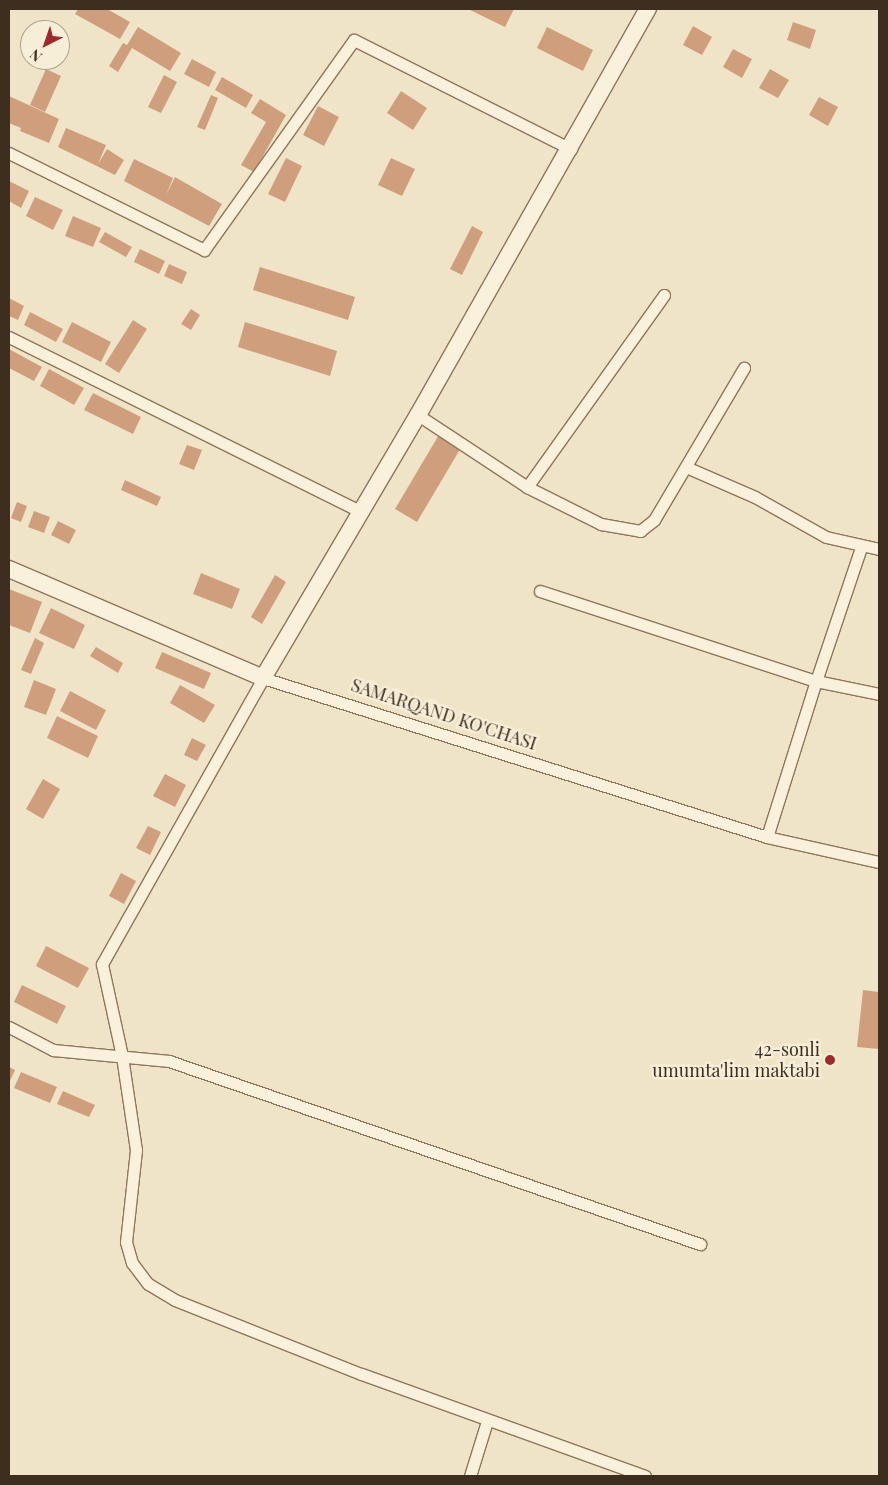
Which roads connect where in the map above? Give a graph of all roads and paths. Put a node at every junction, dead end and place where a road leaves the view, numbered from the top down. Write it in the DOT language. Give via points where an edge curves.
graph roads {
  1 [pos="648,9"];
  2 [pos="571,149"];
  3 [pos="9,153"];
  4 [pos="664,295"];
  5 [pos="9,338"];
  6 [pos="744,368"];
  7 [pos="418,415"];
  8 [pos="686,467"];
  9 [pos="526,487"];
  10 [pos="359,511"];
  11 [pos="861,547"];
  12 [pos="879,549"];
  13 [pos="9,570"];
  14 [pos="540,591"];
  15 [pos="262,678"];
  16 [pos="816,680"];
  17 [pos="879,694"];
  18 [pos="767,837"];
  19 [pos="879,862"];
  20 [pos="9,1027"];
  21 [pos="122,1056"];
  22 [pos="700,1244"];
  23 [pos="487,1421"];
  24 [pos="470,1476"];
  25 [pos="645,1476"];
  1 -- 2 [label="street"];
  2 -- 3 [label="street" via="354,40 204,250"];
  2 -- 7 [label="street"];
  4 -- 9 [label="street"];
  5 -- 10 [label="street"];
  6 -- 8 [label="street"];
  7 -- 9 [label="street"];
  7 -- 10 [label="street"];
  8 -- 9 [label="street" via="654,520 640,531 601,524"];
  8 -- 11 [label="street" via="755,497 826,537"];
  10 -- 15 [label="street"];
  11 -- 12 [label="street"];
  11 -- 16 [label="street"];
  13 -- 15 [label="street, SAMARQAND KO'CHASI"];
  14 -- 16 [label="street"];
  15 -- 18 [label="street, SAMARQAND KO'CHASI"];
  15 -- 21 [label="street" via="102,964"];
  16 -- 17 [label="street"];
  16 -- 18 [label="street"];
  18 -- 19 [label="street, SAMARQAND KO'CHASI"];
  20 -- 21 [label="street" via="53,1050"];
  21 -- 22 [label="street" via="169,1061"];
  21 -- 23 [label="street" via="136,1150 126,1242 132,1262 148,1284 174,1300 216,1317"];
  23 -- 24 [label="street"];
  23 -- 25 [label="street"];
}
